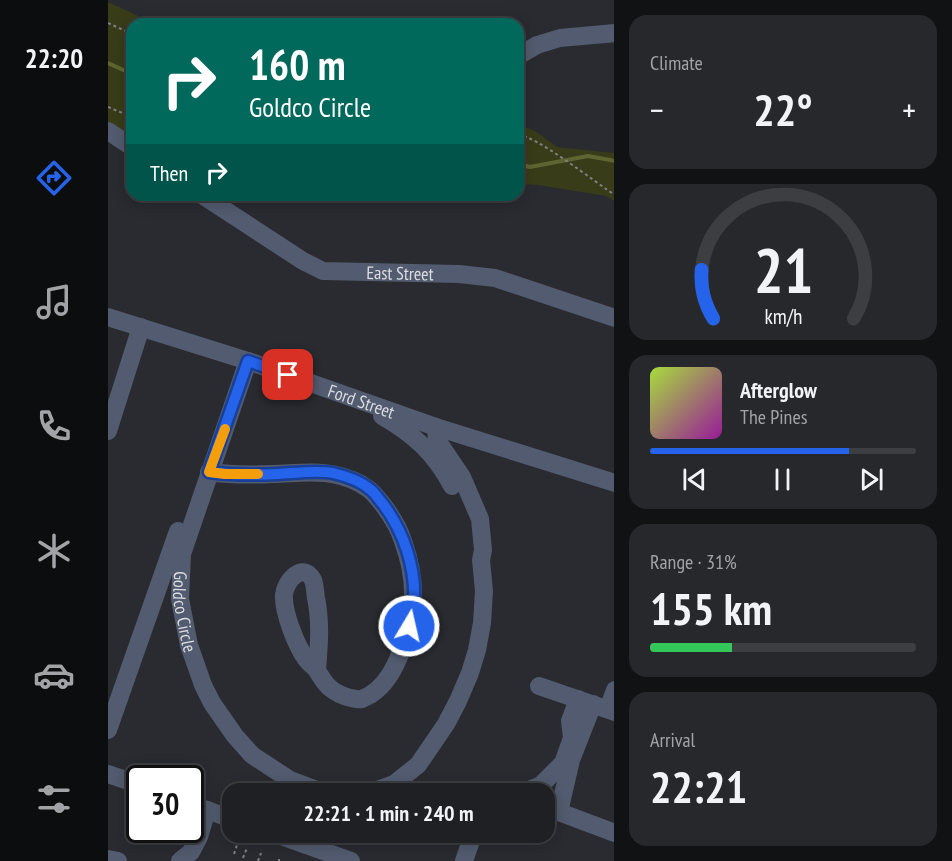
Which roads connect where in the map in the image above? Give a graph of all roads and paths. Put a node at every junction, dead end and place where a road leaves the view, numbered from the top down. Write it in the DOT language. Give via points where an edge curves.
graph roads {
  1 [pos="108,23"];
  2 [pos="126,31"];
  3 [pos="614,33"];
  4 [pos="524,53"];
  5 [pos="108,107"];
  6 [pos="126,114"];
  7 [pos="108,130"];
  8 [pos="524,135"];
  9 [pos="126,143"];
  10 [pos="614,194"];
  11 [pos="211,201"];
  12 [pos="108,317"];
  13 [pos="614,318"];
  14 [pos="141,327"];
  15 [pos="243,360"];
  16 [pos="113,402"];
  17 [pos="367,402"];
  18 [pos="436,427"];
  19 [pos="108,431"];
  20 [pos="209,472"];
  21 [pos="614,483"];
  22 [pos="481,560"];
  23 [pos="317,670"];
  24 [pos="539,686"];
  25 [pos="614,691"];
  26 [pos="598,706"];
  27 [pos="108,730"];
  28 [pos="108,774"];
  29 [pos="126,780"];
  30 [pos="299,783"];
  31 [pos="395,783"];
  32 [pos="543,783"];
  33 [pos="204,809"];
  34 [pos="222,815"];
  35 [pos="614,833"];
  36 [pos="196,843"];
  37 [pos="301,843"];
  38 [pos="470,843"];
  39 [pos="237,845"];
  40 [pos="247,848"];
  41 [pos="261,853"];
  42 [pos="234,854"];
  43 [pos="243,858"];
  44 [pos="108,859"];
  45 [pos="118,861"];
  46 [pos="180,861"];
  47 [pos="258,861"];
  48 [pos="351,861"];
  49 [pos="464,861"];
  1 -- 2 [label="path"];
  3 -- 4 [label="street" via="560,38"];
  5 -- 6 [label="path"];
  7 -- 9 [label="street"];
  8 -- 10 [label="path"];
  11 -- 13 [label="street, East Street" via="323,271 495,278"];
  12 -- 14 [label="street, Ford Street"];
  14 -- 15 [label="street, Ford Street"];
  14 -- 16 [label="street"];
  15 -- 17 [label="street, Ford Street"];
  15 -- 20 [label="street, Goldco Circle"];
  15 -- 27 [label="street"];
  16 -- 19 [label="street"];
  17 -- 18 [label="street, Ford Street"];
  17 -- 22 [label="street" via="421,443 447,477 460,500"];
  18 -- 21 [label="street, Ford Street"];
  18 -- 22 [label="street" via="437,440 462,477 480,519"];
  20 -- 23 [label="street" via="315,472 350,478 371,490 401,534 410,560 414,605 388,678 363,699 351,698 328,686"];
  20 -- 30 [label="street, Goldco Circle" via="182,554 180,599 189,645 212,703 235,736 252,755"];
  22 -- 31 [label="street" via="482,623 470,673 446,724 418,765"];
  24 -- 26 [label="street"];
  25 -- 26 [label="street"];
  26 -- 32 [label="street" via="570,722 573,738 563,763"];
  26 -- 35 [label="street" via="571,760 559,812"];
  28 -- 29 [label="street"];
  33 -- 34 [label="street"];
  36 -- 46 [label="street"];
  37 -- 48 [label="street"];
  38 -- 49 [label="street"];
  39 -- 42 [label="path"];
  40 -- 43 [label="path"];
  41 -- 47 [label="path"];
  44 -- 45 [label="street"];
}
